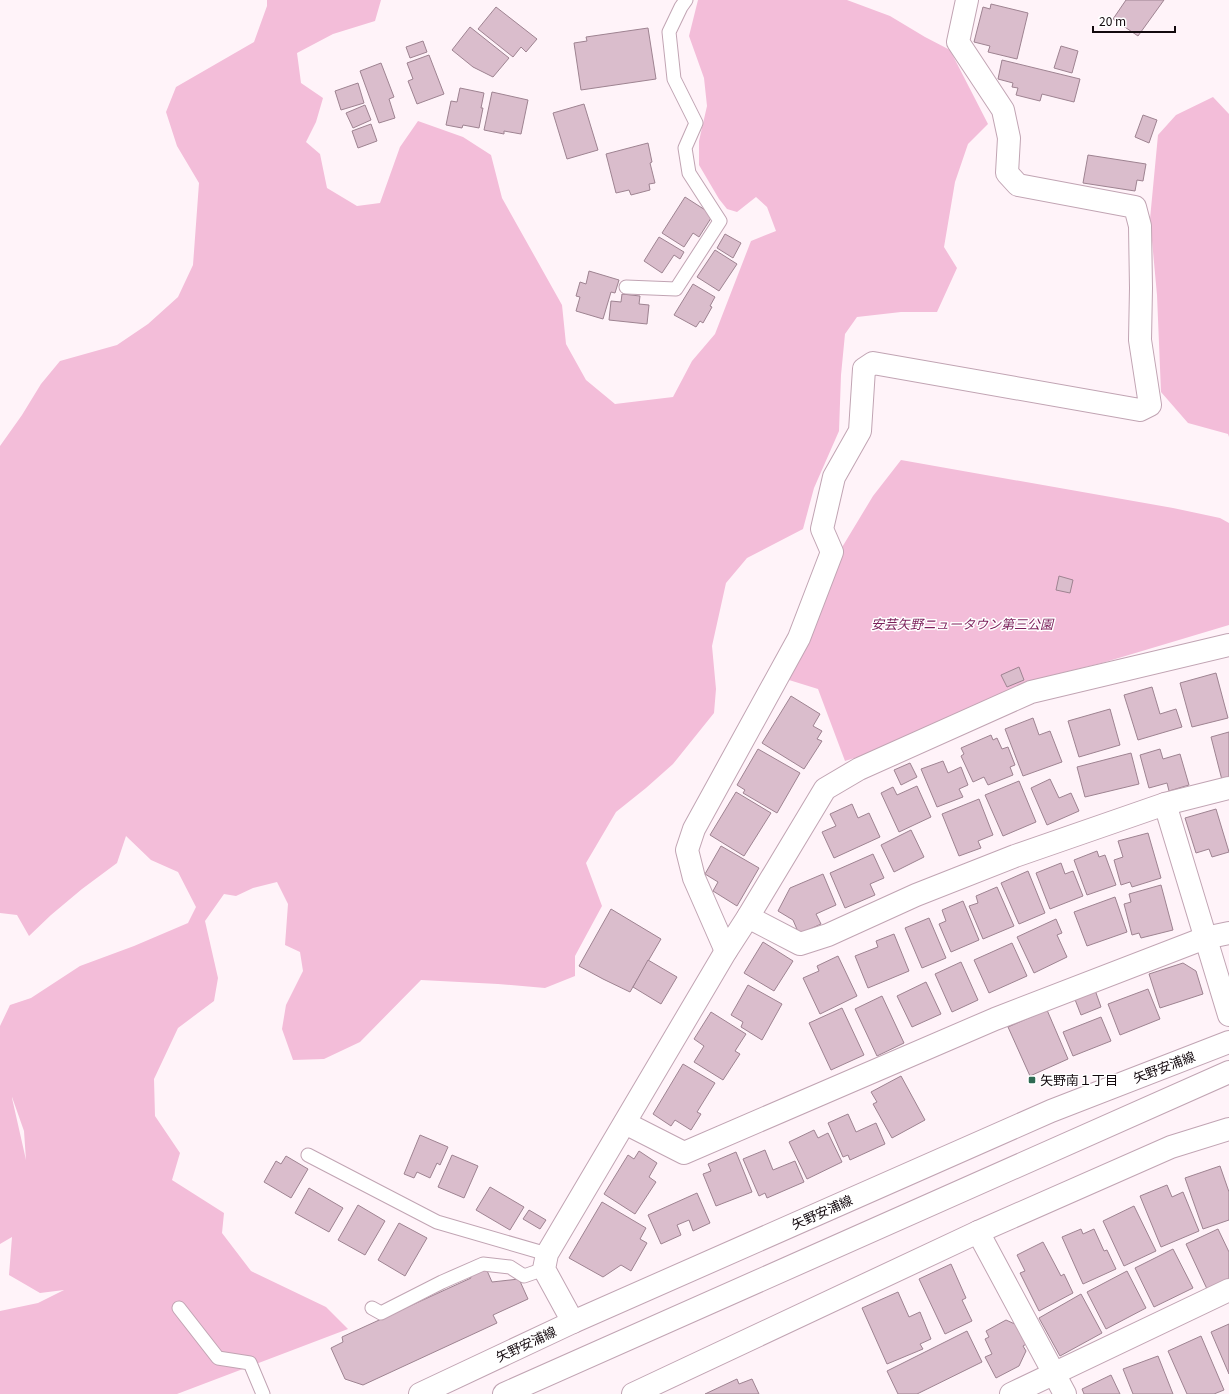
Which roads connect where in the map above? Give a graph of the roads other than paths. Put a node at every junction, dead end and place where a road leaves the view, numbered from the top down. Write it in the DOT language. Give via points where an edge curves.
graph roads {
  1 [pos="686,0"];
  2 [pos="967,0"];
  3 [pos="626,287"];
  4 [pos="1229,645"];
  5 [pos="1229,788"];
  6 [pos="1165,804"];
  7 [pos="748,917"];
  8 [pos="1229,933"];
  9 [pos="1206,938"];
  10 [pos="726,951"];
  11 [pos="1229,1015"];
  12 [pos="1229,1042"];
  13 [pos="1229,1072"];
  14 [pos="625,1123"];
  15 [pos="1229,1129"];
  16 [pos="308,1155"];
  17 [pos="978,1232"];
  18 [pos="545,1262"];
  19 [pos="1229,1290"];
  20 [pos="179,1308"];
  21 [pos="372,1308"];
  22 [pos="573,1322"];
  23 [pos="1054,1373"];
  24 [pos="263,1394"];
  25 [pos="420,1394"];
  26 [pos="504,1394"];
  27 [pos="633,1394"];
  28 [pos="1010,1394"];
  29 [pos="1065,1394"];
  1 -- 3 [label="lane" via="668,32 674,79 696,123 685,148 689,173 720,221 676,289"];
  2 -- 10 [label="street" via="958,42 1003,110 1009,138 1007,173 1018,185 1135,207 1140,226 1140,340 1150,405 1140,410 873,364 864,369 860,431 834,477 822,529 832,552 799,638 694,829 688,850 694,878"];
  4 -- 7 [label="street" via="1031,692 858,769 825,789"];
  5 -- 6 [label="street"];
  6 -- 7 [label="street" via="1015,856 916,895 828,935 800,944"];
  6 -- 9 [label="street"];
  7 -- 10 [label="street"];
  8 -- 9 [label="street"];
  9 -- 11 [label="street"];
  9 -- 14 [label="street" via="995,1019 684,1153"];
  10 -- 14 [label="street"];
  12 -- 22 [label="street, 矢野安浦線" via="1051,1111"];
  13 -- 26 [label="street"];
  14 -- 18 [label="street"];
  15 -- 17 [label="street" via="1171,1147"];
  16 -- 18 [label="lane" via="437,1222"];
  17 -- 23 [label="street"];
  17 -- 27 [label="street"];
  18 -- 21 [label="lane" via="524,1276 510,1268 483,1264 382,1313"];
  18 -- 22 [label="street"];
  19 -- 23 [label="street"];
  20 -- 24 [label="lane" via="218,1358 250,1362"];
  22 -- 25 [label="street, 矢野安浦線"];
  23 -- 28 [label="street"];
  23 -- 29 [label="street"];
}
